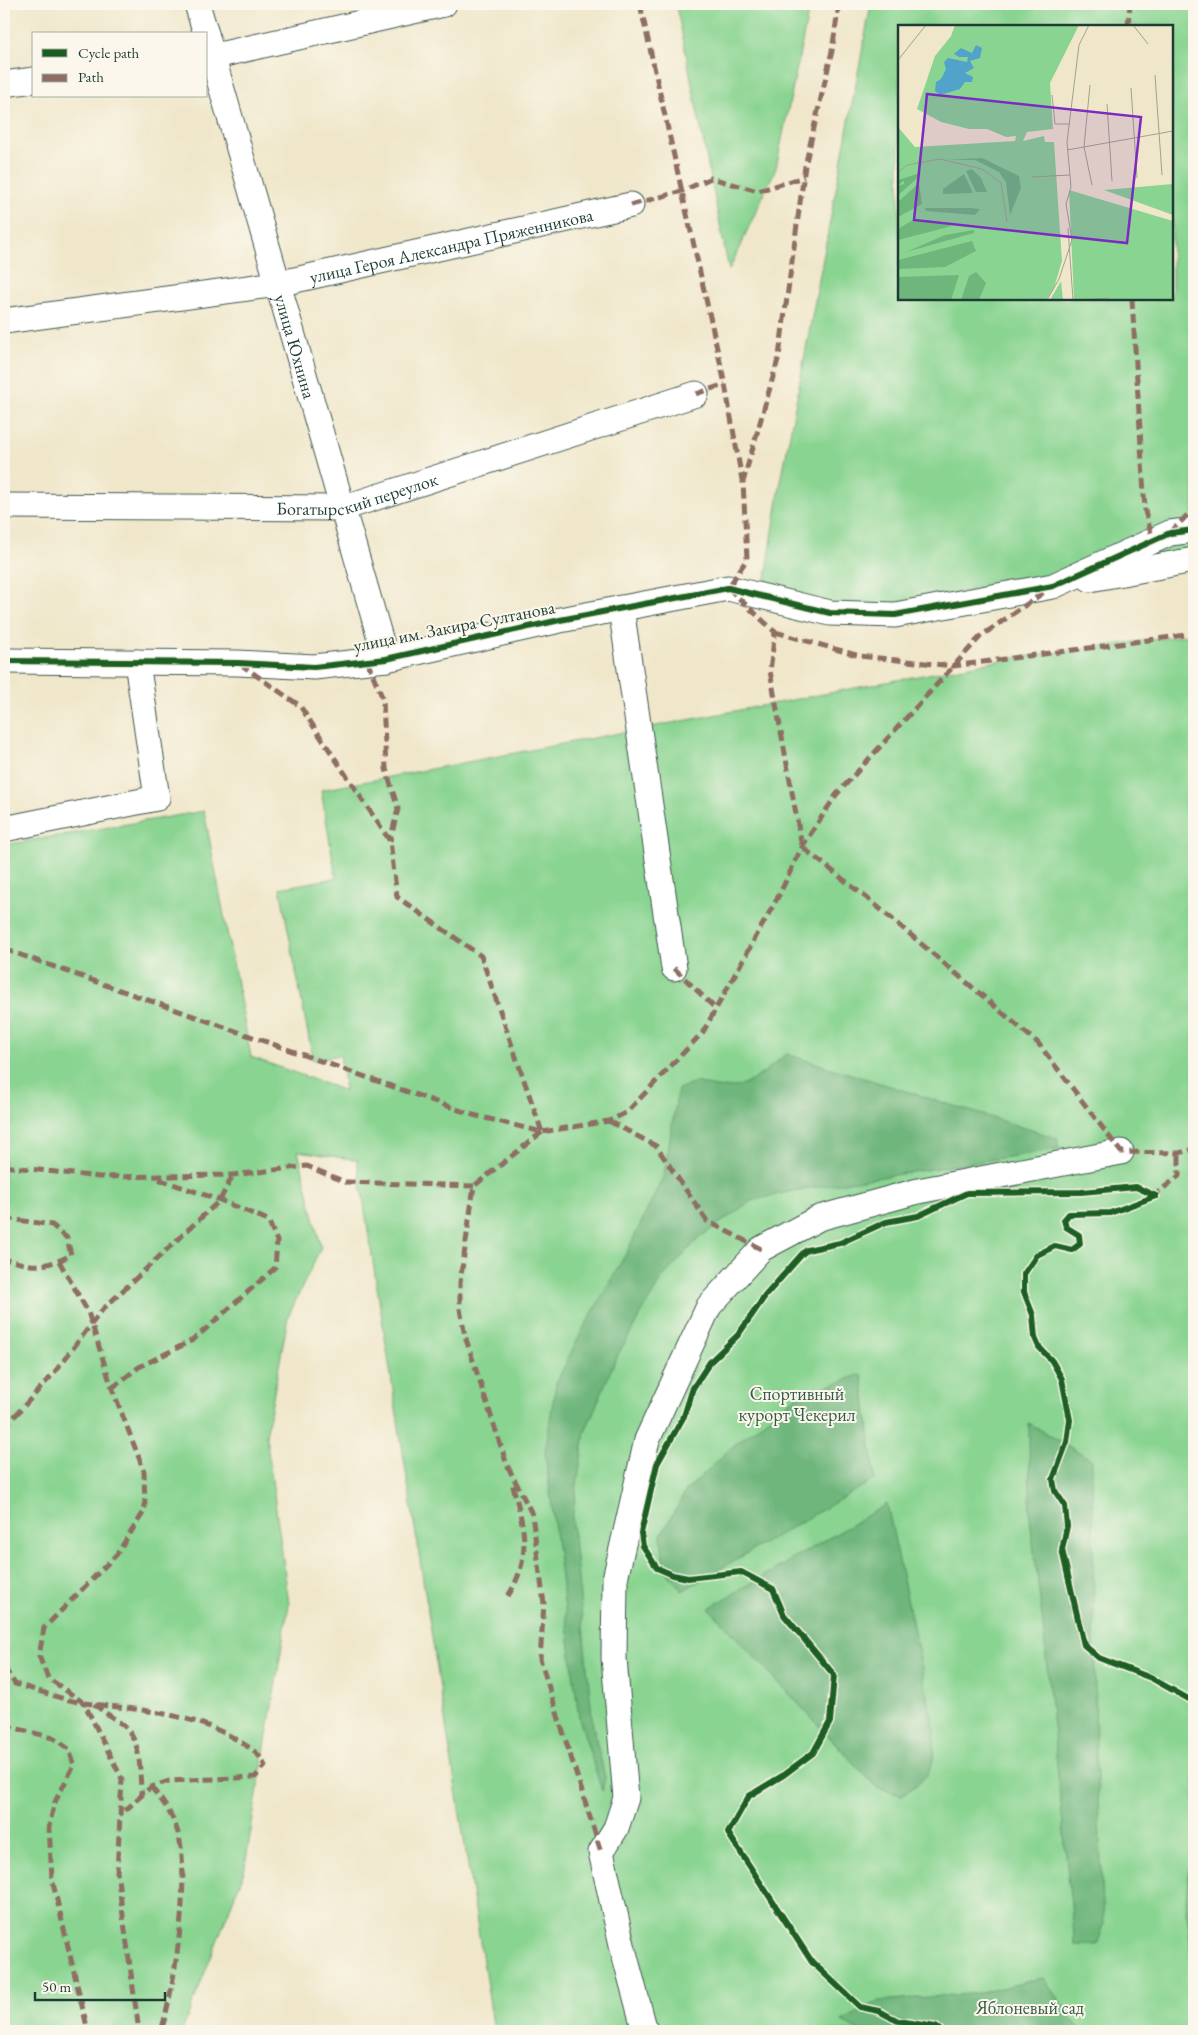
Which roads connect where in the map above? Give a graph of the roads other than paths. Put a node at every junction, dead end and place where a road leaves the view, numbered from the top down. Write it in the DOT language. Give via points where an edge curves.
graph roads {
  1 [pos="197,4"];
  2 [pos="444,4"];
  3 [pos="205,32"];
  4 [pos="210,58"];
  5 [pos="32,80"];
  6 [pos="4,84"];
  7 [pos="630,205"];
  8 [pos="277,284"];
  9 [pos="4,321"];
  10 [pos="696,394"];
  11 [pos="4,506"];
  12 [pos="342,508"];
  13 [pos="1194,530"];
  14 [pos="1194,560"];
  15 [pos="1053,586"];
  16 [pos="621,608"];
  17 [pos="386,659"];
  18 [pos="4,661"];
  19 [pos="137,662"];
  20 [pos="4,828"];
  21 [pos="674,968"];
  22 [pos="1121,1152"];
  23 [pos="645,2031"];
  1 -- 3 [label="street, улица Юхнина"];
  2 -- 4 [label="street"];
  4 -- 8 [label="street, улица Юхнина"];
  5 -- 6 [label="street"];
  7 -- 8 [label="street, улица Героя Александра Пряженникова"];
  8 -- 9 [label="street, улица Героя Александра Пряженникова"];
  8 -- 12 [label="street, улица Юхнина"];
  10 -- 12 [label="street, Богатырский переулок"];
  11 -- 12 [label="street, Богатырский переулок"];
  12 -- 17 [label="street, улица Юхнина"];
  13 -- 15 [label="street" via="1170,533"];
  14 -- 15 [label="street"];
  15 -- 16 [label="street, улица им. Закира Султанова" via="895,615 830,613 728,588"];
  16 -- 17 [label="street, улица им. Закира Султанова"];
  16 -- 21 [label="street"];
  17 -- 19 [label="street, улица им. Закира Султанова" via="314,667"];
  18 -- 19 [label="street, улица им. Закира Султанова"];
  19 -- 20 [label="street" via="156,798"];
  22 -- 23 [label="street" via="918,1191 819,1218 761,1249 709,1306 647,1440 615,1579 614,1658 626,1798 616,1828 601,1852"];
}
